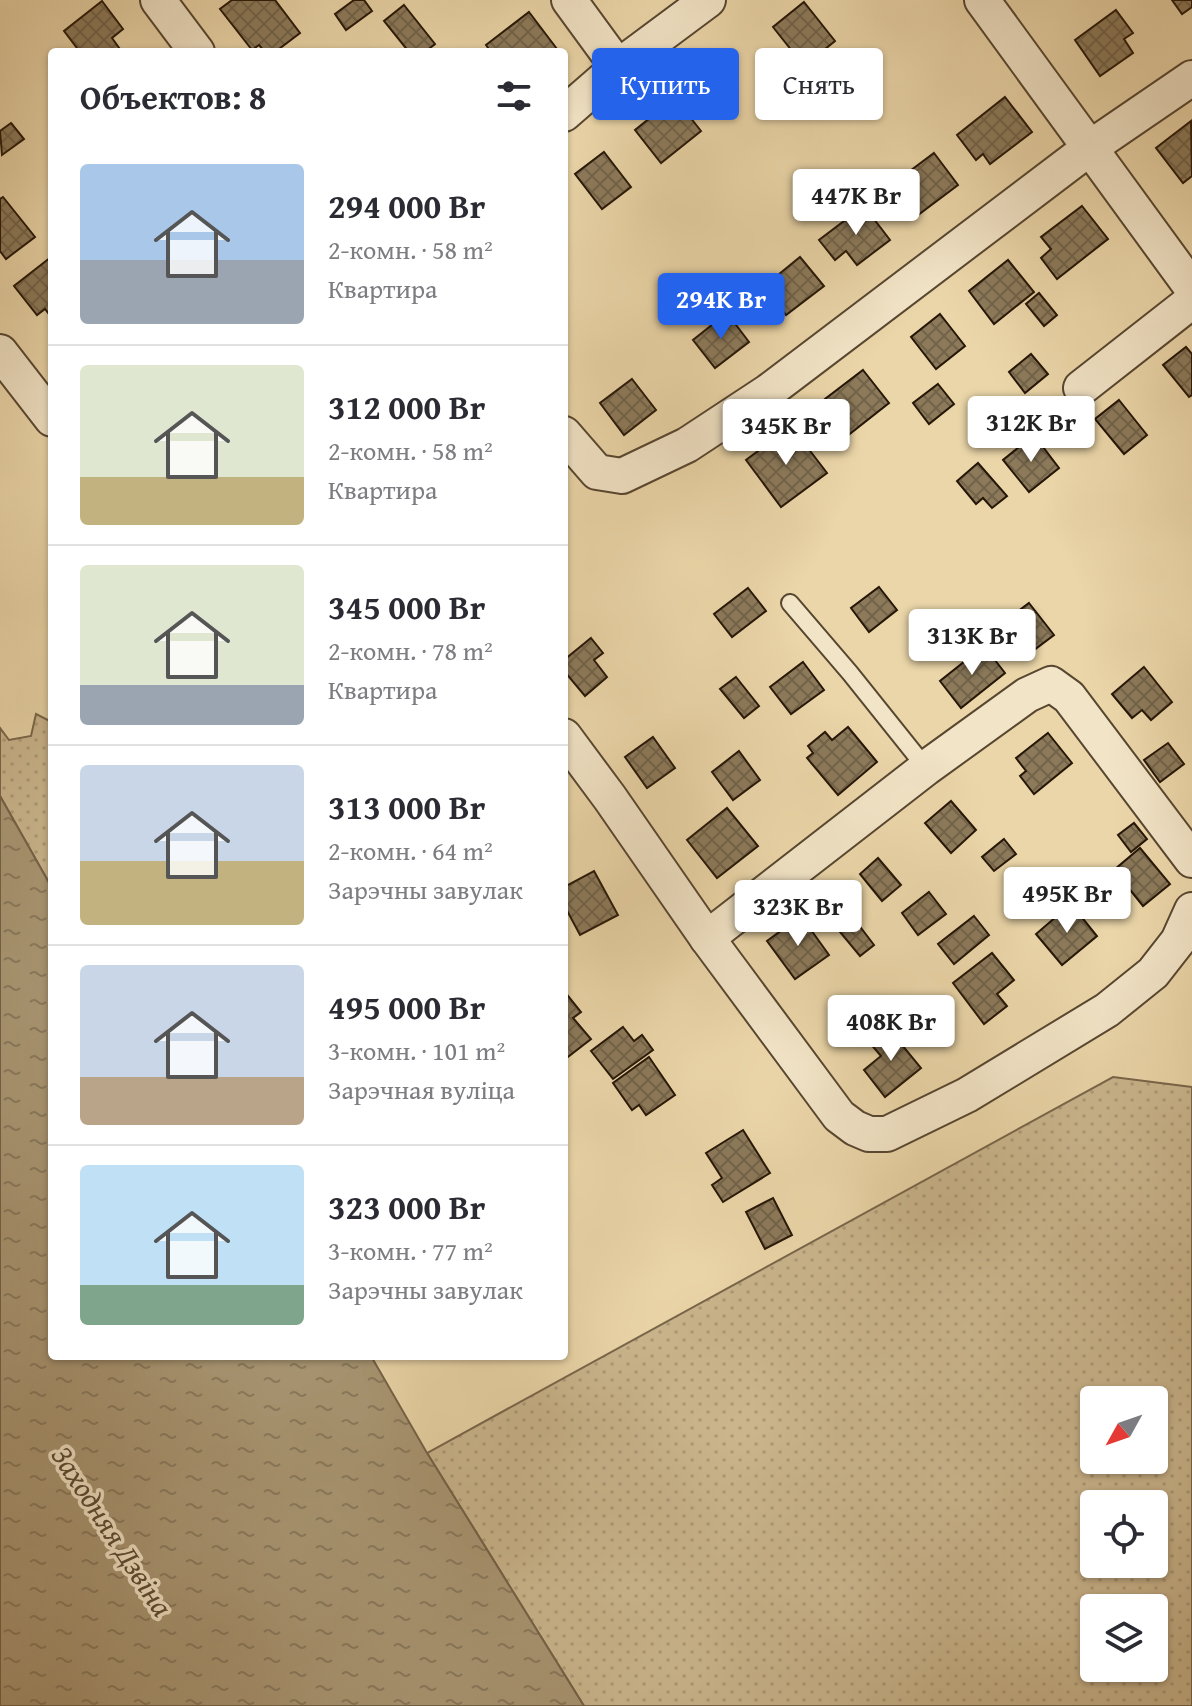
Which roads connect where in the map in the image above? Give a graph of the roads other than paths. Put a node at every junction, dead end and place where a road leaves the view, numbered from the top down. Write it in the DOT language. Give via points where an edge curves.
graph roads {
  1 [pos="158,0"];
  2 [pos="569,0"];
  3 [pos="708,0"];
  4 [pos="982,0"];
  5 [pos="194,48"];
  6 [pos="604,48"];
  7 [pos="644,48"];
  8 [pos="1192,78"];
  9 [pos="592,90"];
  10 [pos="568,111"];
  11 [pos="1091,147"];
  12 [pos="1192,288"];
  13 [pos="1192,301"];
  14 [pos="0,352"];
  15 [pos="1081,388"];
  16 [pos="48,414"];
  17 [pos="568,439"];
  18 [pos="790,603"];
  19 [pos="568,742"];
  20 [pos="926,768"];
  21 [pos="1192,860"];
  22 [pos="1192,910"];
  23 [pos="707,938"];
  1 -- 5 [label="street"];
  2 -- 6 [label="street"];
  3 -- 7 [label="street"];
  4 -- 11 [label="street"];
  8 -- 11 [label="street"];
  9 -- 10 [label="street"];
  11 -- 12 [label="street"];
  11 -- 17 [label="street" via="769,391 687,445 622,476 597,472"];
  13 -- 15 [label="street"];
  14 -- 16 [label="street"];
  18 -- 20 [label="lane"];
  19 -- 23 [label="street"];
  20 -- 21 [label="street" via="1027,695 1051,684 1069,697"];
  20 -- 23 [label="street"];
  22 -- 23 [label="street" via="1178,941 1153,973 1107,1010 967,1095 887,1134 869,1134 839,1116"];
}
